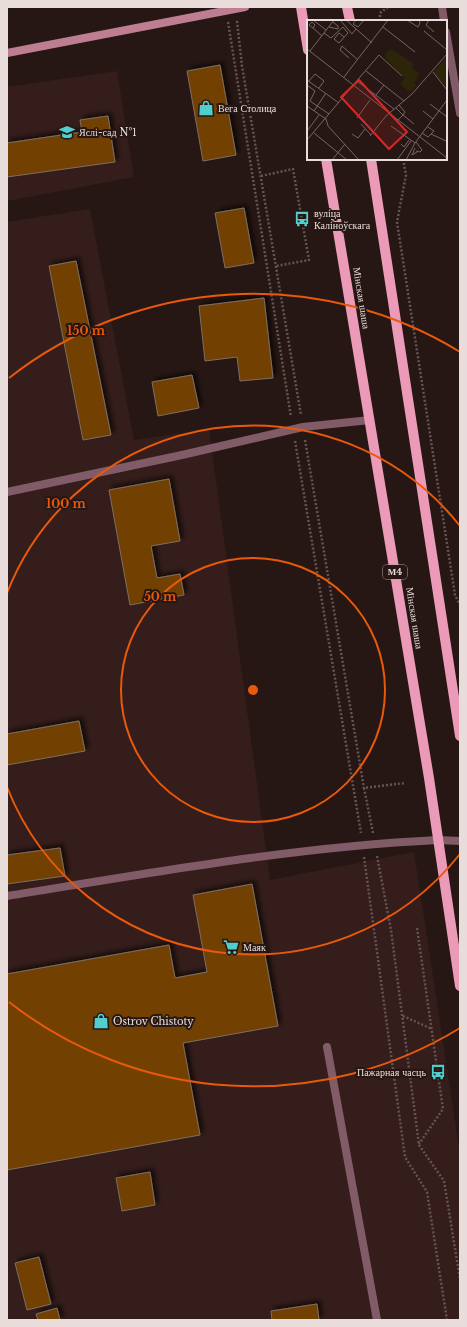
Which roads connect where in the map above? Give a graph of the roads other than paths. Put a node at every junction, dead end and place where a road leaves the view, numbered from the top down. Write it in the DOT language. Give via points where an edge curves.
graph roads {
  1 [pos="245,7"];
  2 [pos="301,7"];
  3 [pos="347,7"];
  4 [pos="442,7"];
  5 [pos="350,20"];
  6 [pos="444,20"];
  7 [pos="447,38"];
  8 [pos="307,44"];
  9 [pos="7,53"];
  10 [pos="460,113"];
  11 [pos="326,160"];
  12 [pos="371,160"];
  13 [pos="370,420"];
  14 [pos="7,492"];
  15 [pos="460,736"];
  16 [pos="438,840"];
  17 [pos="460,841"];
  18 [pos="7,896"];
  19 [pos="460,986"];
  20 [pos="327,1047"];
  21 [pos="377,1320"];
  1 -- 9 [label="main road"];
  2 -- 8 [label="main road"];
  3 -- 5 [label="main road"];
  4 -- 6 [label="street"];
  7 -- 10 [label="street"];
  11 -- 13 [label="main road, Мінская шаша / М4"];
  12 -- 15 [label="main road"];
  13 -- 14 [label="street" via="303,427"];
  13 -- 16 [label="main road, Мінская шаша / М4"];
  16 -- 17 [label="street"];
  16 -- 18 [label="street" via="375,843 242,859"];
  16 -- 19 [label="main road, Мінская шаша / М4"];
  20 -- 21 [label="street"];
}
